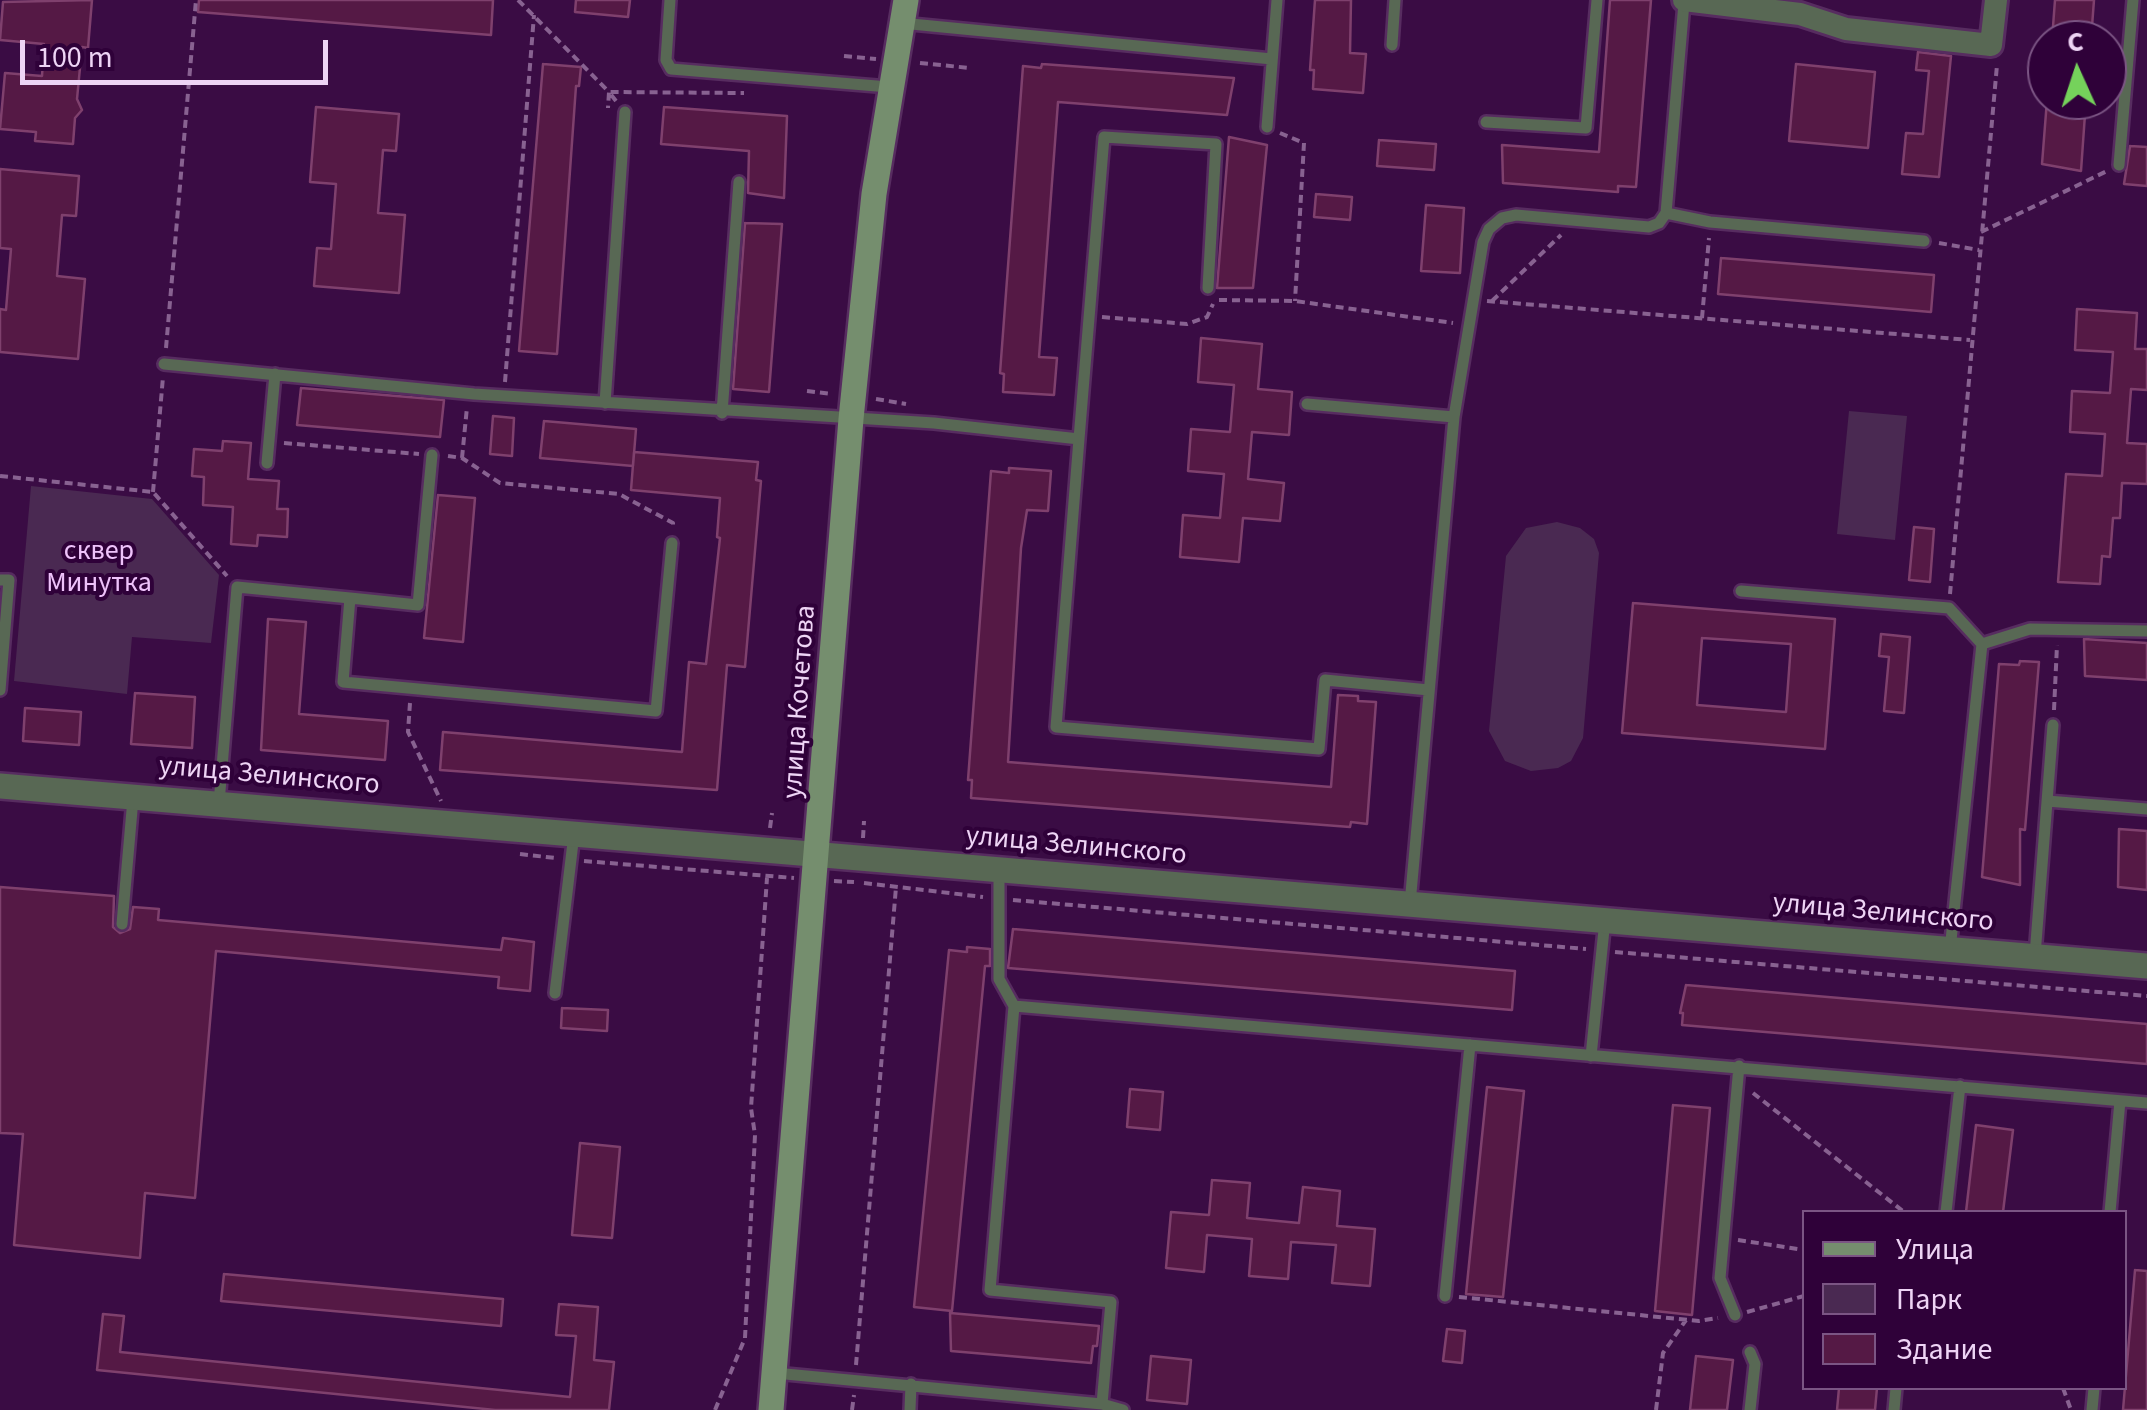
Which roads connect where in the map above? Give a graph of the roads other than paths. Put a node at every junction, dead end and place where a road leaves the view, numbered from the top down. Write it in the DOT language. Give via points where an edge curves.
graph roads {
  1 [pos="670,0"];
  2 [pos="1277,0"];
  3 [pos="1395,0"];
  4 [pos="1597,0"];
  5 [pos="1996,0"];
  6 [pos="2133,0"];
  7 [pos="1684,1"];
  8 [pos="904,12"];
  9 [pos="1392,45"];
  10 [pos="1272,59"];
  11 [pos="889,87"];
  12 [pos="625,112"];
  13 [pos="1486,122"];
  14 [pos="1266,128"];
  15 [pos="2120,165"];
  16 [pos="739,182"];
  17 [pos="1666,214"];
  18 [pos="1924,241"];
  19 [pos="1208,288"];
  20 [pos="164,364"];
  21 [pos="276,374"];
  22 [pos="605,404"];
  23 [pos="1307,404"];
  24 [pos="722,413"];
  25 [pos="1454,417"];
  26 [pos="851,419"];
  27 [pos="1080,439"];
  28 [pos="432,455"];
  29 [pos="267,463"];
  30 [pos="672,543"];
  31 [pos="0,580"];
  32 [pos="1741,591"];
  33 [pos="350,598"];
  34 [pos="2147,631"];
  35 [pos="1982,644"];
  36 [pos="0,690"];
  37 [pos="1429,690"];
  38 [pos="2053,725"];
  39 [pos="0,786"];
  40 [pos="133,796"];
  41 [pos="2047,800"];
  42 [pos="219,803"];
  43 [pos="2147,809"];
  44 [pos="574,834"];
  45 [pos="817,868"];
  46 [pos="998,871"];
  47 [pos="1410,904"];
  48 [pos="1604,920"];
  49 [pos="122,924"];
  50 [pos="1950,950"];
  51 [pos="2034,957"];
  52 [pos="2147,966"];
  53 [pos="555,993"];
  54 [pos="1014,1006"];
  55 [pos="1470,1045"];
  56 [pos="1591,1056"];
  57 [pos="1739,1066"];
  58 [pos="1960,1086"];
  59 [pos="2120,1101"];
  60 [pos="2147,1103"];
  61 [pos="1946,1210"];
  62 [pos="2110,1210"];
  63 [pos="1445,1296"];
  64 [pos="1736,1315"];
  65 [pos="1750,1352"];
  66 [pos="773,1373"];
  67 [pos="910,1384"];
  68 [pos="1102,1404"];
  69 [pos="771,1410"];
  70 [pos="910,1410"];
  71 [pos="1123,1410"];
  72 [pos="1750,1410"];
  1 -- 11 [label="lane" via="670,69"];
  2 -- 10 [label="lane"];
  3 -- 9 [label="lane"];
  4 -- 13 [label="lane" via="1586,128"];
  5 -- 7 [label="street" via="1991,45 1846,30 1800,14"];
  6 -- 15 [label="lane"];
  7 -- 17 [label="lane"];
  8 -- 10 [label="lane"];
  8 -- 11 [label="main road, улица Кочетова"];
  10 -- 14 [label="lane"];
  11 -- 26 [label="main road, улица Кочетова"];
  12 -- 22 [label="lane"];
  16 -- 24 [label="lane"];
  17 -- 18 [label="lane"];
  17 -- 25 [label="lane" via="1649,227 1516,215 1488,229"];
  19 -- 27 [label="lane" via="1216,144 1104,136"];
  20 -- 21 [label="lane"];
  21 -- 22 [label="lane"];
  21 -- 29 [label="lane"];
  22 -- 24 [label="lane"];
  23 -- 25 [label="lane"];
  24 -- 26 [label="lane"];
  25 -- 37 [label="lane"];
  26 -- 27 [label="lane"];
  26 -- 45 [label="main road, улица Кочетова"];
  27 -- 37 [label="lane" via="1056,727 1319,749 1325,680"];
  28 -- 33 [label="lane" via="418,604"];
  30 -- 33 [label="lane" via="656,711 342,682"];
  31 -- 36 [label="lane" via="9,580"];
  32 -- 35 [label="lane" via="1949,608"];
  33 -- 42 [label="lane" via="237,587"];
  34 -- 35 [label="lane" via="2030,629"];
  35 -- 50 [label="lane"];
  37 -- 47 [label="lane"];
  38 -- 41 [label="lane"];
  39 -- 40 [label="street, улица Зелинского"];
  40 -- 42 [label="street, улица Зелинского"];
  40 -- 49 [label="lane"];
  41 -- 43 [label="lane"];
  41 -- 51 [label="lane"];
  42 -- 44 [label="street, улица Зелинского"];
  44 -- 45 [label="street, улица Зелинского"];
  44 -- 53 [label="lane"];
  45 -- 46 [label="street, улица Зелинского"];
  45 -- 66 [label="main road, улица Кочетова"];
  46 -- 47 [label="street, улица Зелинского"];
  46 -- 54 [label="lane" via="1000,979"];
  47 -- 48 [label="street, улица Зелинского"];
  48 -- 50 [label="street, улица Зелинского"];
  48 -- 56 [label="lane"];
  50 -- 51 [label="street, улица Зелинского"];
  51 -- 52 [label="street, улица Зелинского"];
  54 -- 55 [label="lane"];
  54 -- 68 [label="lane" via="990,1290 1111,1302"];
  55 -- 56 [label="lane"];
  55 -- 63 [label="lane"];
  56 -- 57 [label="lane"];
  57 -- 58 [label="lane"];
  57 -- 64 [label="lane" via="1720,1278"];
  58 -- 59 [label="lane"];
  58 -- 61 [label="lane"];
  59 -- 60 [label="lane"];
  59 -- 62 [label="lane"];
  65 -- 72 [label="lane"];
  66 -- 67 [label="lane"];
  66 -- 69 [label="main road, улица Кочетова"];
  67 -- 68 [label="lane"];
  67 -- 70 [label="lane"];
  68 -- 71 [label="lane"];
}
